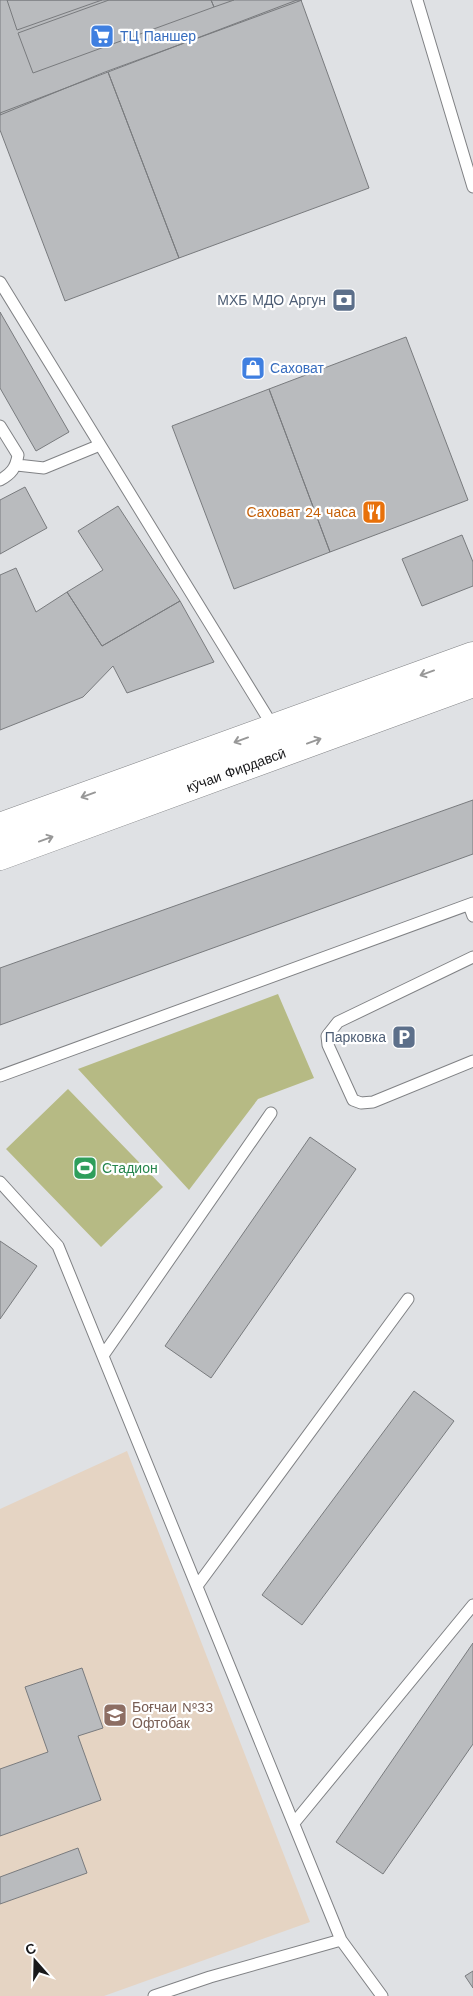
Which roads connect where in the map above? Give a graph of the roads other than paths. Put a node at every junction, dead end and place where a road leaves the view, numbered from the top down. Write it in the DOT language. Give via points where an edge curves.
graph roads {
  1 [pos="418,0"];
  2 [pos="473,187"];
  3 [pos="0,282"];
  4 [pos="0,426"];
  5 [pos="100,444"];
  6 [pos="17,465"];
  7 [pos="0,480"];
  8 [pos="473,656"];
  9 [pos="473,683"];
  10 [pos="274,728"];
  11 [pos="0,827"];
  12 [pos="0,856"];
  13 [pos="471,904"];
  14 [pos="473,916"];
  15 [pos="473,957"];
  16 [pos="473,1061"];
  17 [pos="0,1076"];
  18 [pos="271,1113"];
  19 [pos="0,1182"];
  20 [pos="408,1299"];
  21 [pos="104,1354"];
  22 [pos="197,1586"];
  23 [pos="473,1604"];
  24 [pos="294,1823"];
  25 [pos="341,1940"];
  26 [pos="154,1996"];
  27 [pos="382,1996"];
  1 -- 2 [label="lane"];
  3 -- 5 [label="lane"];
  4 -- 6 [label="lane" via="18,455"];
  5 -- 6 [label="lane" via="44,468"];
  5 -- 10 [label="lane"];
  6 -- 7 [label="lane"];
  8 -- 10 [label="street, кӯчаи Фирдавсӣ, one-way"];
  12 -- 9 [label="street, кӯчаи Фирдавсӣ, one-way"];
  10 -- 11 [label="street, кӯчаи Фирдавсӣ, one-way"];
  13 -- 14 [label="lane"];
  13 -- 17 [label="lane"];
  15 -- 16 [label="lane" via="338,1022 327,1036 353,1100 361,1103 373,1102"];
  18 -- 21 [label="lane"];
  19 -- 21 [label="lane" via="58,1246"];
  20 -- 22 [label="lane"];
  21 -- 22 [label="lane"];
  22 -- 24 [label="lane"];
  23 -- 24 [label="lane"];
  24 -- 25 [label="lane"];
  25 -- 26 [label="lane"];
  25 -- 27 [label="lane"];
}
